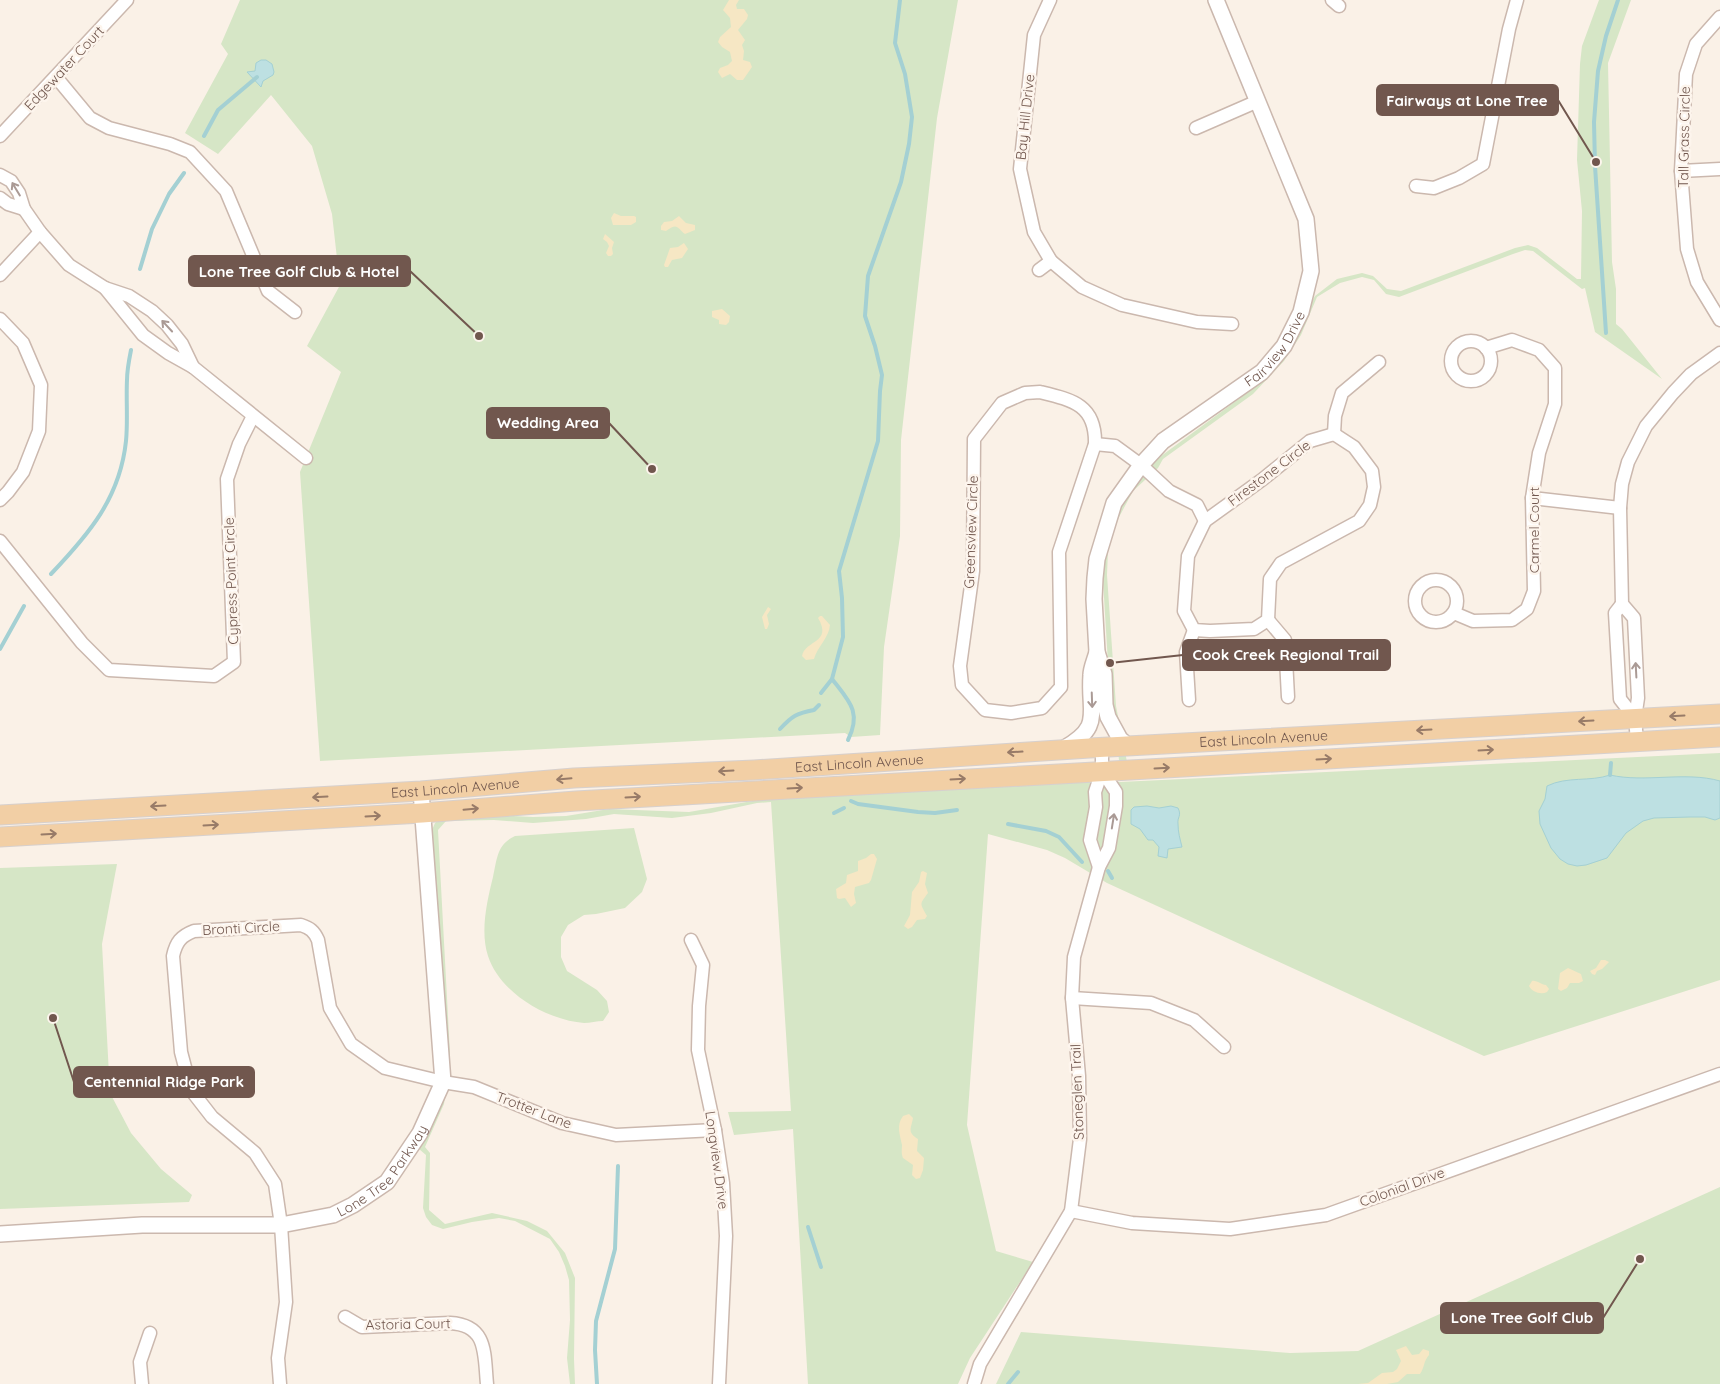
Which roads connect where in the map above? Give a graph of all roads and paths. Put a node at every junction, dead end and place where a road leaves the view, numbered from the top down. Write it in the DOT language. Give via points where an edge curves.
graph roads {
  1 [pos="127,0"];
  2 [pos="1050,0"];
  3 [pos="1216,0"];
  4 [pos="1517,0"];
  5 [pos="1720,17"];
  6 [pos="56,77"];
  7 [pos="1258,101"];
  8 [pos="1196,128"];
  9 [pos="0,136"];
  10 [pos="1720,169"];
  11 [pos="1681,171"];
  12 [pos="0,175"];
  13 [pos="1416,186"];
  14 [pos="0,198"];
  15 [pos="24,209"];
  16 [pos="40,232"];
  17 [pos="1051,261"];
  18 [pos="1039,270"];
  19 [pos="0,275"];
  20 [pos="105,288"];
  21 [pos="295,312"];
  22 [pos="0,319"];
  23 [pos="1720,320"];
  24 [pos="1232,324"];
  25 [pos="1486,348"];
  26 [pos="1720,353"];
  27 [pos="1378,362"];
  28 [pos="193,367"];
  29 [pos="253,416"];
  30 [pos="1334,434"];
  31 [pos="1096,444"];
  32 [pos="306,458"];
  33 [pos="1141,465"];
  34 [pos="1532,498"];
  35 [pos="0,500"];
  36 [pos="1620,508"];
  37 [pos="1204,520"];
  38 [pos="0,541"];
  39 [pos="1622,604"];
  40 [pos="1454,613"];
  41 [pos="1268,620"];
  42 [pos="1194,630"];
  43 [pos="1097,652"];
  44 [pos="1288,696"];
  45 [pos="1188,700"];
  46 [pos="1720,714"];
  47 [pos="1635,718"];
  48 [pos="1720,737"];
  49 [pos="1637,742"];
  50 [pos="1128,746"];
  51 [pos="1102,747"];
  52 [pos="1063,749"];
  53 [pos="1102,771"];
  54 [pos="421,791"];
  55 [pos="422,813"];
  56 [pos="0,815"];
  57 [pos="0,837"];
  58 [pos="1099,867"];
  59 [pos="691,940"];
  60 [pos="1072,998"];
  61 [pos="1224,1047"];
  62 [pos="1720,1074"];
  63 [pos="443,1082"];
  64 [pos="715,1130"];
  65 [pos="1071,1211"];
  66 [pos="281,1225"];
  67 [pos="0,1234"];
  68 [pos="345,1317"];
  69 [pos="150,1333"];
  70 [pos="142,1384"];
  71 [pos="280,1384"];
  72 [pos="487,1384"];
  73 [pos="720,1384"];
  74 [pos="974,1384"];
  1 -- 6 [label="street, Edgewater Court"];
  2 -- 17 [label="street, Bay Hill Drive" via="1034,35 1020,169 1034,232"];
  3 -- 7 [label="street, Fairview Drive"];
  4 -- 13 [label="street" via="1483,164 1434,188"];
  5 -- 11 [label="street, Tall Grass Circle" via="1696,44 1686,74"];
  6 -- 9 [label="street, Edgewater Court"];
  6 -- 21 [label="street" via="90,118 109,128 190,152 226,191 268,291"];
  7 -- 8 [label="street"];
  7 -- 33 [label="street, Fairview Drive" via="1306,218 1311,271 1300,312 1284,346 1262,372 1163,441"];
  10 -- 11 [label="street"];
  11 -- 23 [label="street, Tall Grass Circle" via="1687,249 1697,282"];
  15 -- 12 [label="street, one-way" via="20,193 11,181"];
  14 -- 15 [label="street"];
  15 -- 16 [label="street"];
  16 -- 19 [label="street"];
  16 -- 20 [label="street" via="69,264"];
  17 -- 18 [label="street"];
  17 -- 24 [label="street, Bay Hill Drive" via="1082,286 1122,305 1197,322"];
  20 -- 28 [label="street" via="143,335"];
  28 -- 20 [label="street, one-way" via="182,344 167,325 129,296"];
  22 -- 35 [label="street" via="23,344 40,385 39,431 23,472"];
  25 -- 34 [label="street, Carmel Court" via="1512,340 1539,350 1555,368 1555,404 1539,453"];
  26 -- 36 [label="street" via="1691,374 1646,426 1628,462"];
  27 -- 30 [label="street" via="1342,393"];
  28 -- 29 [label="street"];
  29 -- 32 [label="street"];
  29 -- 38 [label="street, Cypress Point Circle" via="227,479 234,662 214,676 109,670 82,643"];
  30 -- 37 [label="street, Firestone Circle" via="1310,441 1264,479"];
  30 -- 41 [label="street" via="1354,447 1372,471 1374,487 1370,505 1359,521 1280,563 1270,579"];
  31 -- 31 [label="street, Greensview Circle" via="1096,430 1087,410 1064,398 1040,392 1025,393 1002,403 974,439 972,571 960,666 962,685 985,710 1011,713 1042,708 1061,687 1059,552"];
  31 -- 33 [label="street" via="1115,446"];
  33 -- 37 [label="street" via="1169,491 1197,505"];
  33 -- 43 [label="street, Fairview Drive" via="1114,503 1097,559 1094,599"];
  34 -- 36 [label="street"];
  34 -- 40 [label="street, Carmel Court" via="1534,591 1527,609 1512,620 1472,620"];
  36 -- 39 [label="street"];
  37 -- 42 [label="street" via="1188,556 1184,611"];
  47 -- 39 [label="street, one-way" via="1638,698 1634,618"];
  39 -- 47 [label="street" via="1615,613 1620,699"];
  41 -- 42 [label="street" via="1254,629"];
  41 -- 44 [label="street" via="1285,640"];
  42 -- 45 [label="street" via="1186,652"];
  43 -- 50 [label="street, Fairview Drive" via="1104,674 1108,717 1120,739"];
  43 -- 52 [label="street, Fairview Drive, one-way" via="1091,674 1092,722 1085,734"];
  46 -- 47 [label="main road, East Lincoln Avenue, one-way"];
  47 -- 49 [label="street"];
  47 -- 50 [label="main road, East Lincoln Avenue, one-way"];
  48 -- 49 [label="main road, East Lincoln Avenue"];
  53 -- 49 [label="main road, East Lincoln Avenue, one-way"];
  50 -- 51 [label="main road, East Lincoln Avenue"];
  51 -- 52 [label="main road, East Lincoln Avenue"];
  51 -- 53 [label="street"];
  52 -- 54 [label="main road, East Lincoln Avenue, one-way" via="754,770 574,778"];
  55 -- 53 [label="main road, East Lincoln Avenue, one-way" via="586,800"];
  53 -- 58 [label="street" via="1095,792 1096,807 1090,840"];
  58 -- 53 [label="street, Stoneglen Trail, one-way" via="1109,848 1116,806 1116,792"];
  54 -- 55 [label="street, Lone Tree Parkway"];
  54 -- 56 [label="main road, East Lincoln Avenue, one-way"];
  57 -- 55 [label="main road, East Lincoln Avenue, one-way"];
  55 -- 63 [label="street, Lone Tree Parkway"];
  58 -- 60 [label="street, Stoneglen Trail" via="1074,957"];
  59 -- 64 [label="street, Longview Drive" via="703,965 698,1050"];
  60 -- 61 [label="street" via="1151,1003 1194,1020"];
  60 -- 65 [label="street, Stoneglen Trail" via="1080,1139"];
  62 -- 65 [label="street, Colonial Drive" via="1326,1215 1230,1230 1132,1223"];
  63 -- 64 [label="street, Trotter Lane" via="474,1087 562,1123 616,1136"];
  63 -- 66 [label="street, Lone Tree Parkway" via="420,1133 387,1182 334,1215"];
  63 -- 66 [label="street, Bronti Circle" via="385,1068 351,1044 330,1008 318,940 309,928 301,925 194,930 179,939 173,956 181,1052 191,1090 212,1117 255,1153 274,1184"];
  64 -- 73 [label="street, Longview Drive" via="726,1236"];
  65 -- 74 [label="street, Stoneglen Trail" via="980,1364"];
  66 -- 67 [label="street, Lone Tree Parkway" via="142,1225"];
  66 -- 71 [label="street" via="286,1302 278,1358"];
  68 -- 72 [label="street, Astoria Court" via="362,1327 450,1323 471,1328 484,1348"];
  69 -- 70 [label="street" via="140,1362"];
}
